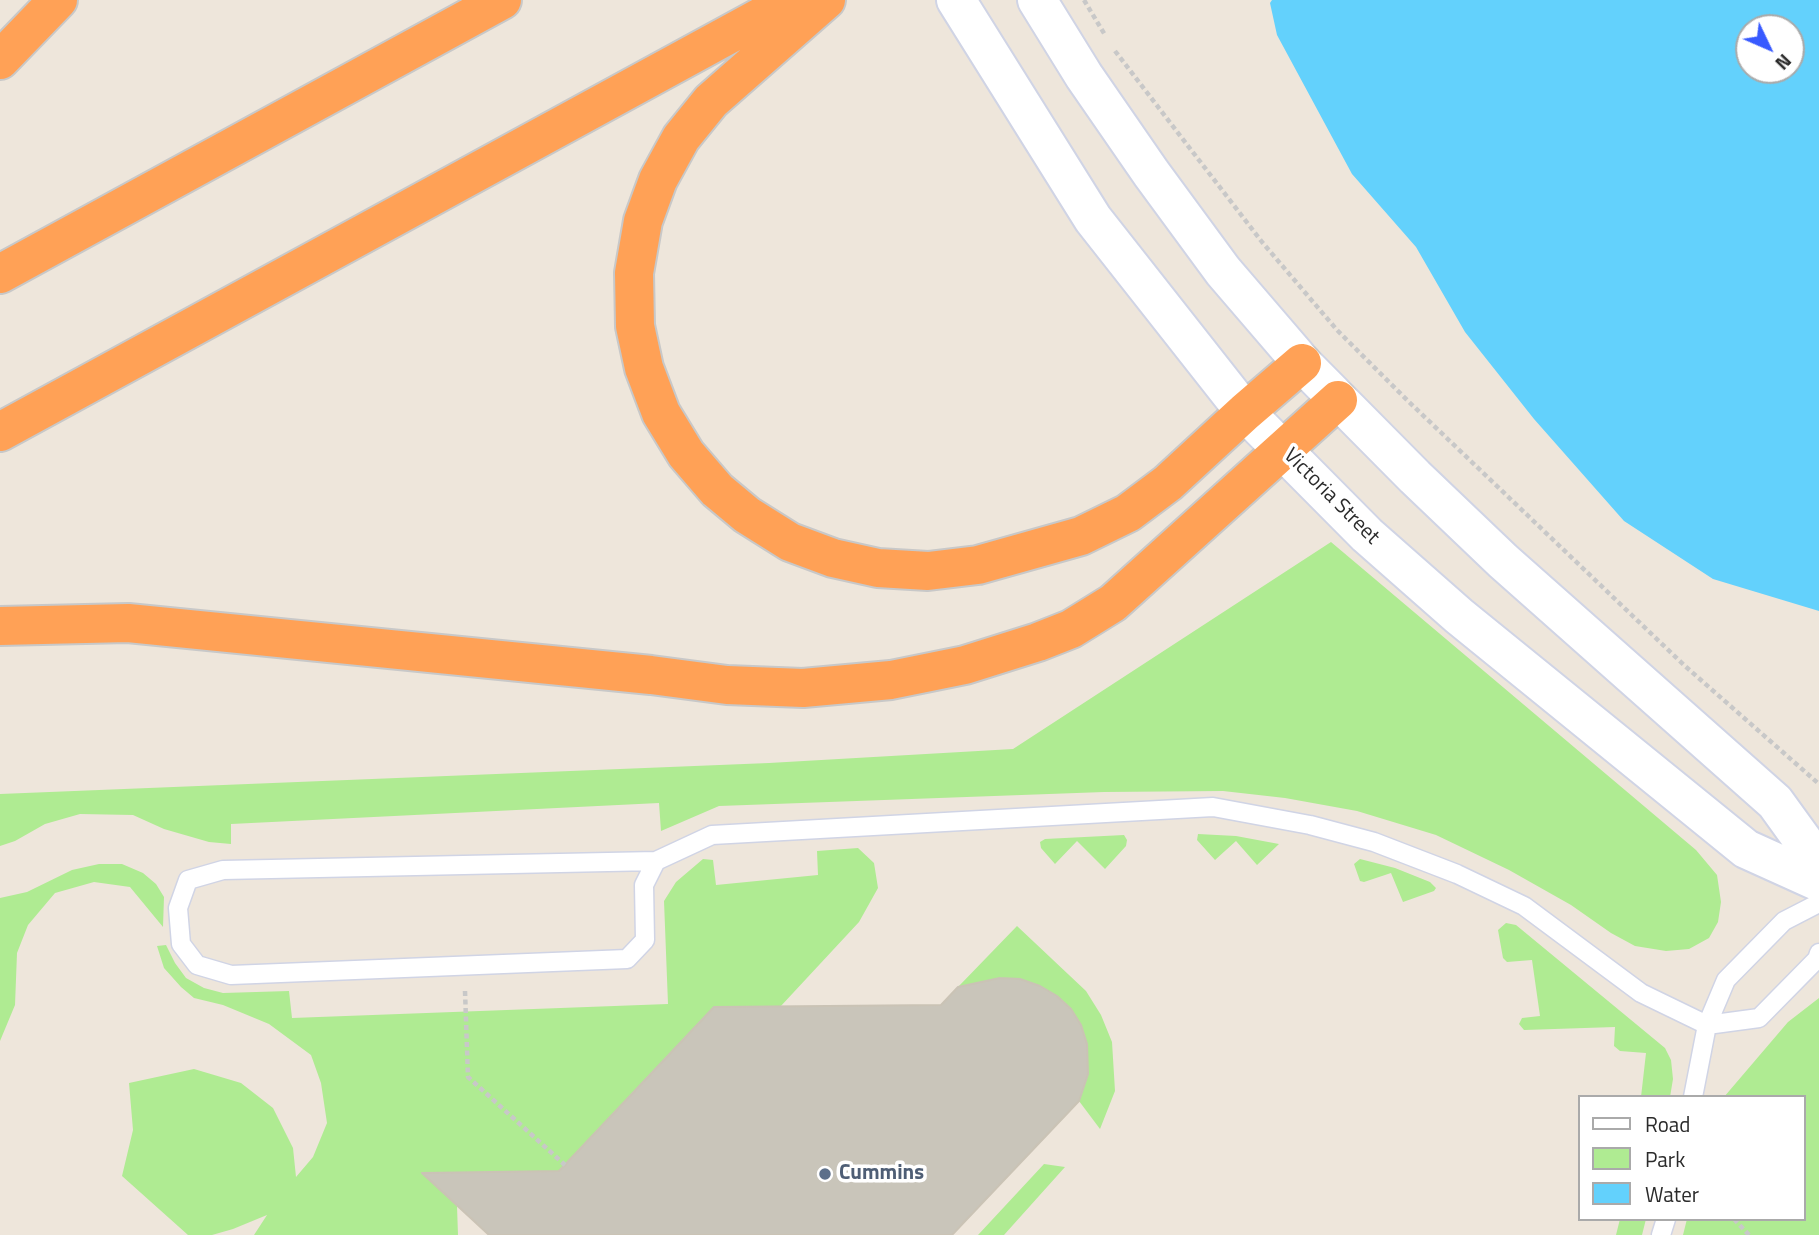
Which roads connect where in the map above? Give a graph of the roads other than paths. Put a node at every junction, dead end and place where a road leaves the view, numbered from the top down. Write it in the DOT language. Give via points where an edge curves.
graph roads {
  1 [pos="58,0"];
  2 [pos="502,0"];
  3 [pos="792,0"];
  4 [pos="826,0"];
  5 [pos="1037,0"];
  6 [pos="962,9"];
  7 [pos="0,60"];
  8 [pos="0,274"];
  9 [pos="1302,363"];
  10 [pos="1338,400"];
  11 [pos="1245,412"];
  12 [pos="0,432"];
  13 [pos="1282,448"];
  14 [pos="0,626"];
  15 [pos="656,861"];
  16 [pos="1819,863"];
  17 [pos="1819,882"];
  18 [pos="1819,903"];
  19 [pos="1819,953"];
  20 [pos="1707,1025"];
  21 [pos="1693,1095"];
  1 -- 7 [label="highway"];
  2 -- 8 [label="highway"];
  3 -- 12 [label="highway"];
  4 -- 11 [label="highway" via="704,110 657,180 643,221 634,273 635,326 644,368 661,413 686,454 717,490 790,542 833,558 915,570 978,565 1081,536 1128,513"];
  5 -- 9 [label="street" via="1159,184 1223,271"];
  6 -- 11 [label="street, Victoria Street" via="1093,219"];
  9 -- 10 [label="street"];
  9 -- 11 [label="highway"];
  10 -- 13 [label="highway"];
  10 -- 16 [label="street" via="1503,561 1774,802"];
  11 -- 13 [label="street, Victoria Street"];
  13 -- 14 [label="highway" via="1153,569 1113,603 1070,629 965,665 891,680 803,688 727,685 128,623"];
  13 -- 17 [label="street, Victoria Street" via="1367,534 1459,616 1746,849"];
  15 -- 15 [label="lane" via="223,870 188,880 178,908 181,944 197,965 231,975 627,959 645,940 643,885"];
  15 -- 20 [label="lane" via="712,835 1213,807 1374,842 1457,874 1524,906 1641,993"];
  18 -- 20 [label="lane" via="1784,920 1726,980"];
  19 -- 20 [label="lane" via="1759,1018"];
  20 -- 21 [label="lane"];
}
